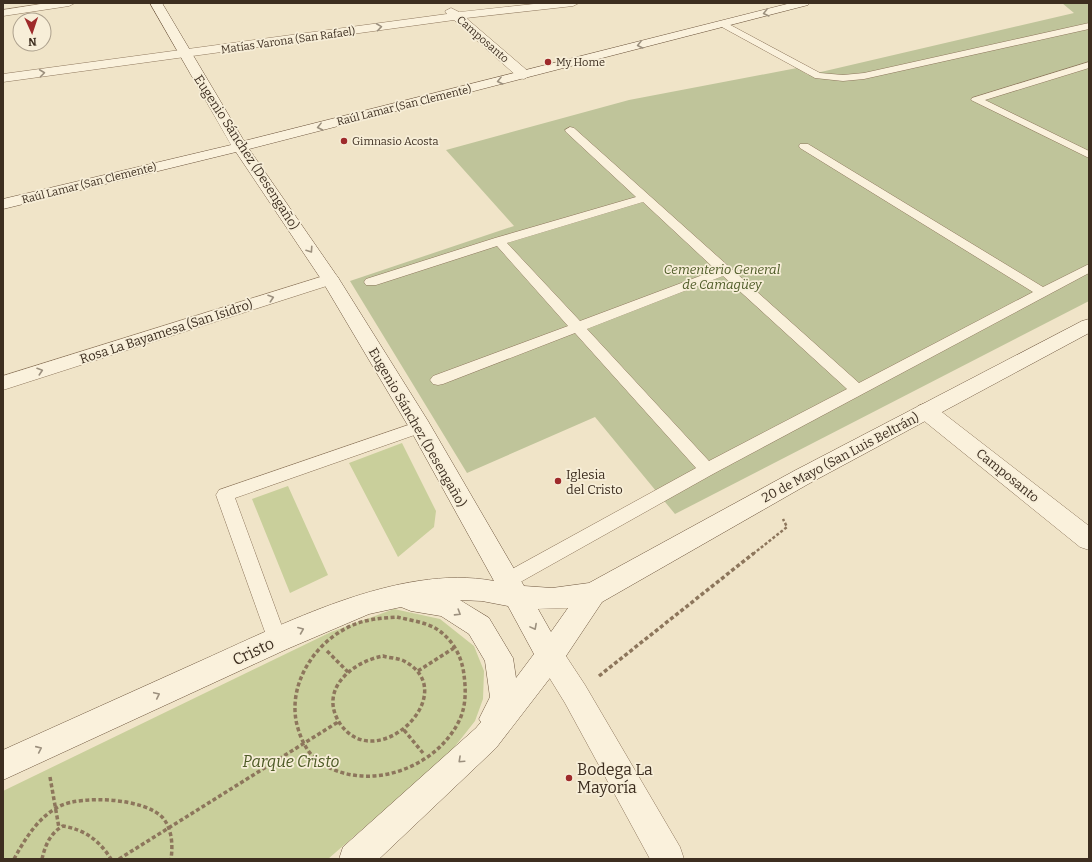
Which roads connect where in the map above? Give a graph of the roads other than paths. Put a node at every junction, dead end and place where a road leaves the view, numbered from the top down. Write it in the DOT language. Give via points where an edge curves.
graph roads {
  1 [pos="69,3"];
  2 [pos="156,3"];
  3 [pos="443,3"];
  4 [pos="573,3"];
  5 [pos="804,3"];
  6 [pos="3,13"];
  7 [pos="457,16"];
  8 [pos="723,24"];
  9 [pos="1089,26"];
  10 [pos="184,54"];
  11 [pos="1089,65"];
  12 [pos="524,75"];
  13 [pos="3,78"];
  14 [pos="570,130"];
  15 [pos="804,146"];
  16 [pos="240,147"];
  17 [pos="1089,156"];
  18 [pos="644,198"];
  19 [pos="3,204"];
  20 [pos="499,241"];
  21 [pos="1089,268"];
  22 [pos="725,272"];
  23 [pos="330,279"];
  24 [pos="372,282"];
  25 [pos="1044,292"];
  26 [pos="1089,325"];
  27 [pos="579,327"];
  28 [pos="438,380"];
  29 [pos="3,383"];
  30 [pos="857,390"];
  31 [pos="926,411"];
  32 [pos="420,427"];
  33 [pos="707,470"];
  34 [pos="1089,540"];
  35 [pos="505,590"];
  36 [pos="593,594"];
  37 [pos="366,603"];
  38 [pos="277,640"];
  39 [pos="550,656"];
  40 [pos="486,738"];
  41 [pos="3,765"];
  42 [pos="355,859"];
  43 [pos="668,859"];
  1 -- 6 [label="street"];
  2 -- 10 [label="street, Eugenio Sánchez (Desengaño)"];
  3 -- 7 [label="street, Camposanto"];
  4 -- 7 [label="street, Matías Varona (San Rafael)"];
  5 -- 8 [label="street, Raúl Lamar (San Clemente), one-way"];
  10 -- 7 [label="street, Matías Varona (San Rafael), one-way"];
  7 -- 12 [label="street, Camposanto"];
  8 -- 9 [label="lane" via="818,76 843,78 864,76"];
  8 -- 12 [label="street, Raúl Lamar (San Clemente), one-way"];
  13 -- 10 [label="street, Matías Varona (San Rafael), one-way"];
  10 -- 16 [label="street, Eugenio Sánchez (Desengaño)"];
  11 -- 17 [label="lane" via="976,100"];
  12 -- 16 [label="street, Raúl Lamar (San Clemente), one-way"];
  14 -- 18 [label="lane"];
  15 -- 25 [label="lane"];
  16 -- 19 [label="street, Raúl Lamar (San Clemente)"];
  16 -- 23 [label="street, Eugenio Sánchez (Desengaño), one-way"];
  18 -- 20 [label="lane"];
  18 -- 22 [label="lane"];
  20 -- 24 [label="lane"];
  20 -- 27 [label="lane"];
  21 -- 25 [label="lane"];
  22 -- 27 [label="lane"];
  22 -- 30 [label="lane"];
  29 -- 23 [label="street, Rosa La Bayamesa (San Isidro), one-way"];
  23 -- 32 [label="street, Eugenio Sánchez (Desengaño)"];
  25 -- 30 [label="lane"];
  26 -- 31 [label="street, 20 de Mayo (San Luis Beltrán)"];
  27 -- 28 [label="lane"];
  27 -- 33 [label="lane"];
  30 -- 33 [label="lane"];
  31 -- 34 [label="street, Camposanto"];
  31 -- 36 [label="street, 20 de Mayo (San Luis Beltrán)"];
  32 -- 35 [label="street, Eugenio Sánchez (Desengaño)" via="485,545"];
  32 -- 38 [label="lane" via="225,496"];
  33 -- 35 [label="lane"];
  35 -- 36 [label="street, 20 de Mayo (San Luis Beltrán)" via="552,599"];
  35 -- 37 [label="street, Cristo" via="441,588"];
  35 -- 39 [label="street, Eugenio Sánchez (Desengaño), one-way"];
  36 -- 39 [label="street, 20 de Mayo (San Luis Beltrán)"];
  38 -- 37 [label="street, Cristo, one-way"];
  37 -- 40 [label="street, one-way" via="418,600 446,605 479,626 499,658 504,697"];
  41 -- 38 [label="street, Cristo, one-way"];
  39 -- 40 [label="street, 20 de Mayo (San Luis Beltrán)"];
  39 -- 43 [label="street, Eugenio Sánchez (Desengaño)" via="575,694"];
  40 -- 42 [label="street, 20 de Mayo (San Luis Beltrán), one-way"];
}
